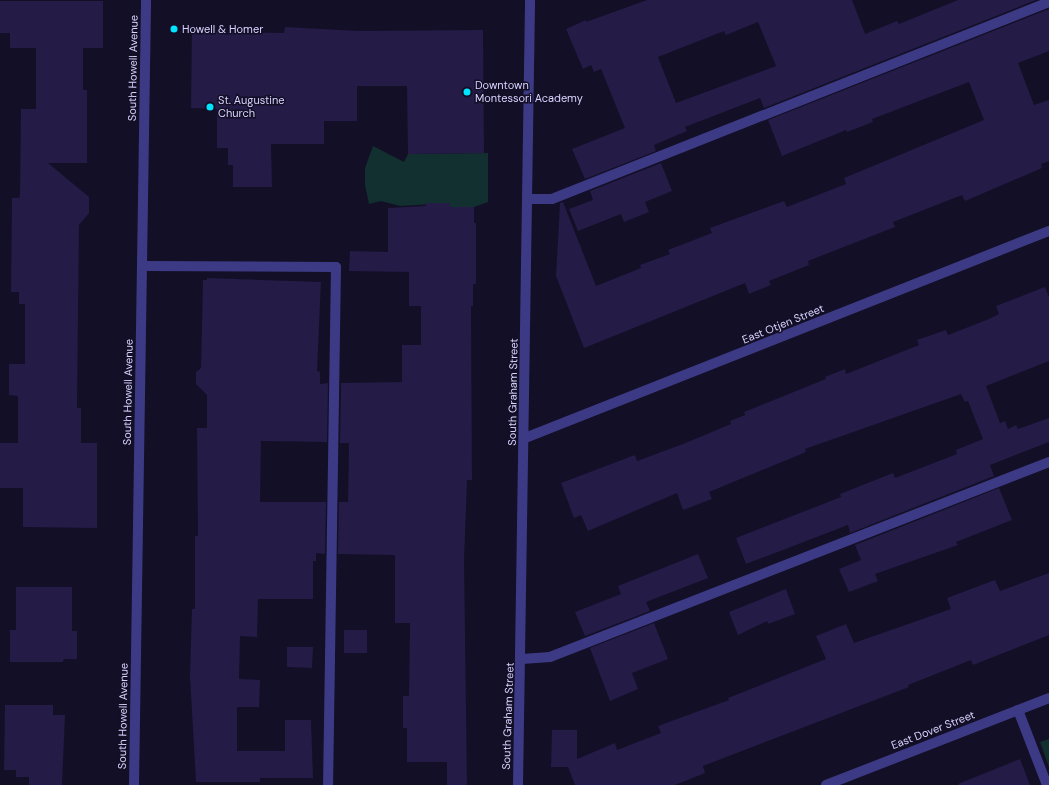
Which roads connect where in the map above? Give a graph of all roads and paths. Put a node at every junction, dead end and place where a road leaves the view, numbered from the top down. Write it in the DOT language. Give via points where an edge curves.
graph roads {
  1 [pos="146,0"];
  2 [pos="530,0"];
  3 [pos="1049,2"];
  4 [pos="528,199"];
  5 [pos="1049,231"];
  6 [pos="142,266"];
  7 [pos="525,438"];
  8 [pos="1049,462"];
  9 [pos="522,659"];
  10 [pos="1049,698"];
  11 [pos="1018,710"];
  12 [pos="134,785"];
  13 [pos="328,785"];
  14 [pos="518,785"];
  15 [pos="826,785"];
  16 [pos="1047,785"];
  1 -- 6 [label="street, South Howell Avenue"];
  2 -- 4 [label="street, South Graham Street"];
  3 -- 4 [label="street" via="552,199"];
  4 -- 7 [label="street, South Graham Street"];
  5 -- 7 [label="street, East Otjen Street"];
  6 -- 12 [label="street, South Howell Avenue"];
  6 -- 13 [label="street" via="336,267"];
  7 -- 9 [label="street, South Graham Street"];
  8 -- 9 [label="street" via="550,657"];
  9 -- 14 [label="street, South Graham Street"];
  10 -- 11 [label="street, East Dover Street"];
  11 -- 15 [label="street, East Dover Street"];
  11 -- 16 [label="street"];
}
